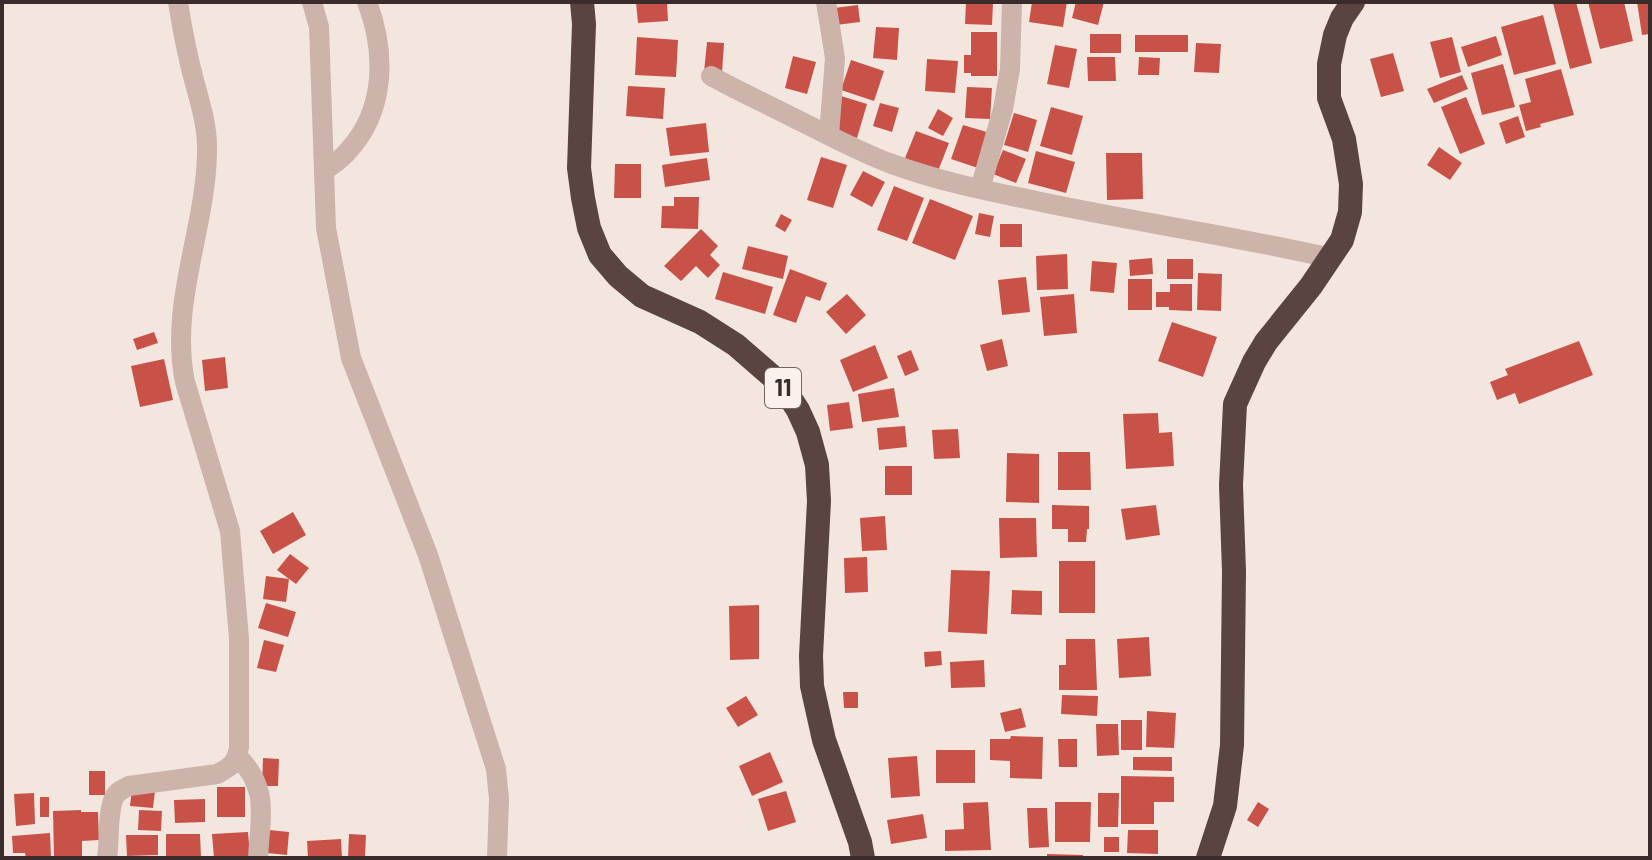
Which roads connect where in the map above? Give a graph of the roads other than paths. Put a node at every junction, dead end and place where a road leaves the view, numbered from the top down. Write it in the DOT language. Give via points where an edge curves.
graph roads {
  1 [pos="178,2"];
  2 [pos="312,2"];
  3 [pos="367,2"];
  4 [pos="582,2"];
  5 [pos="826,2"];
  6 [pos="1012,2"];
  7 [pos="1353,2"];
  8 [pos="711,76"];
  9 [pos="829,135"];
  10 [pos="324,171"];
  11 [pos="980,189"];
  12 [pos="1331,258"];
  13 [pos="237,756"];
  14 [pos="107,858"];
  15 [pos="258,858"];
  16 [pos="497,858"];
  17 [pos="863,858"];
  18 [pos="1208,858"];
  1 -- 13 [label="street" via="208,151 185,289 181,361 230,531 239,639"];
  2 -- 10 [label="street" via="319,27"];
  3 -- 10 [label="street" via="380,75 376,106 348,152"];
  4 -- 17 [label="highway, 11" via="579,168 589,228 600,255 642,296 700,322 759,364 781,384 808,432 819,501 812,686"];
  5 -- 9 [label="street" via="835,58"];
  6 -- 11 [label="street" via="1010,69"];
  7 -- 12 [label="highway" via="1335,35 1329,64 1329,98 1344,139 1351,184 1350,212"];
  8 -- 9 [label="street"];
  9 -- 11 [label="street" via="893,165"];
  10 -- 16 [label="street" via="326,228 351,358 428,555 496,769"];
  11 -- 12 [label="street"];
  12 -- 18 [label="highway" via="1266,342 1235,404 1232,745 1225,806"];
  13 -- 14 [label="street" via="217,774 120,790 112,808"];
  13 -- 15 [label="street" via="250,769 261,796"];
}
